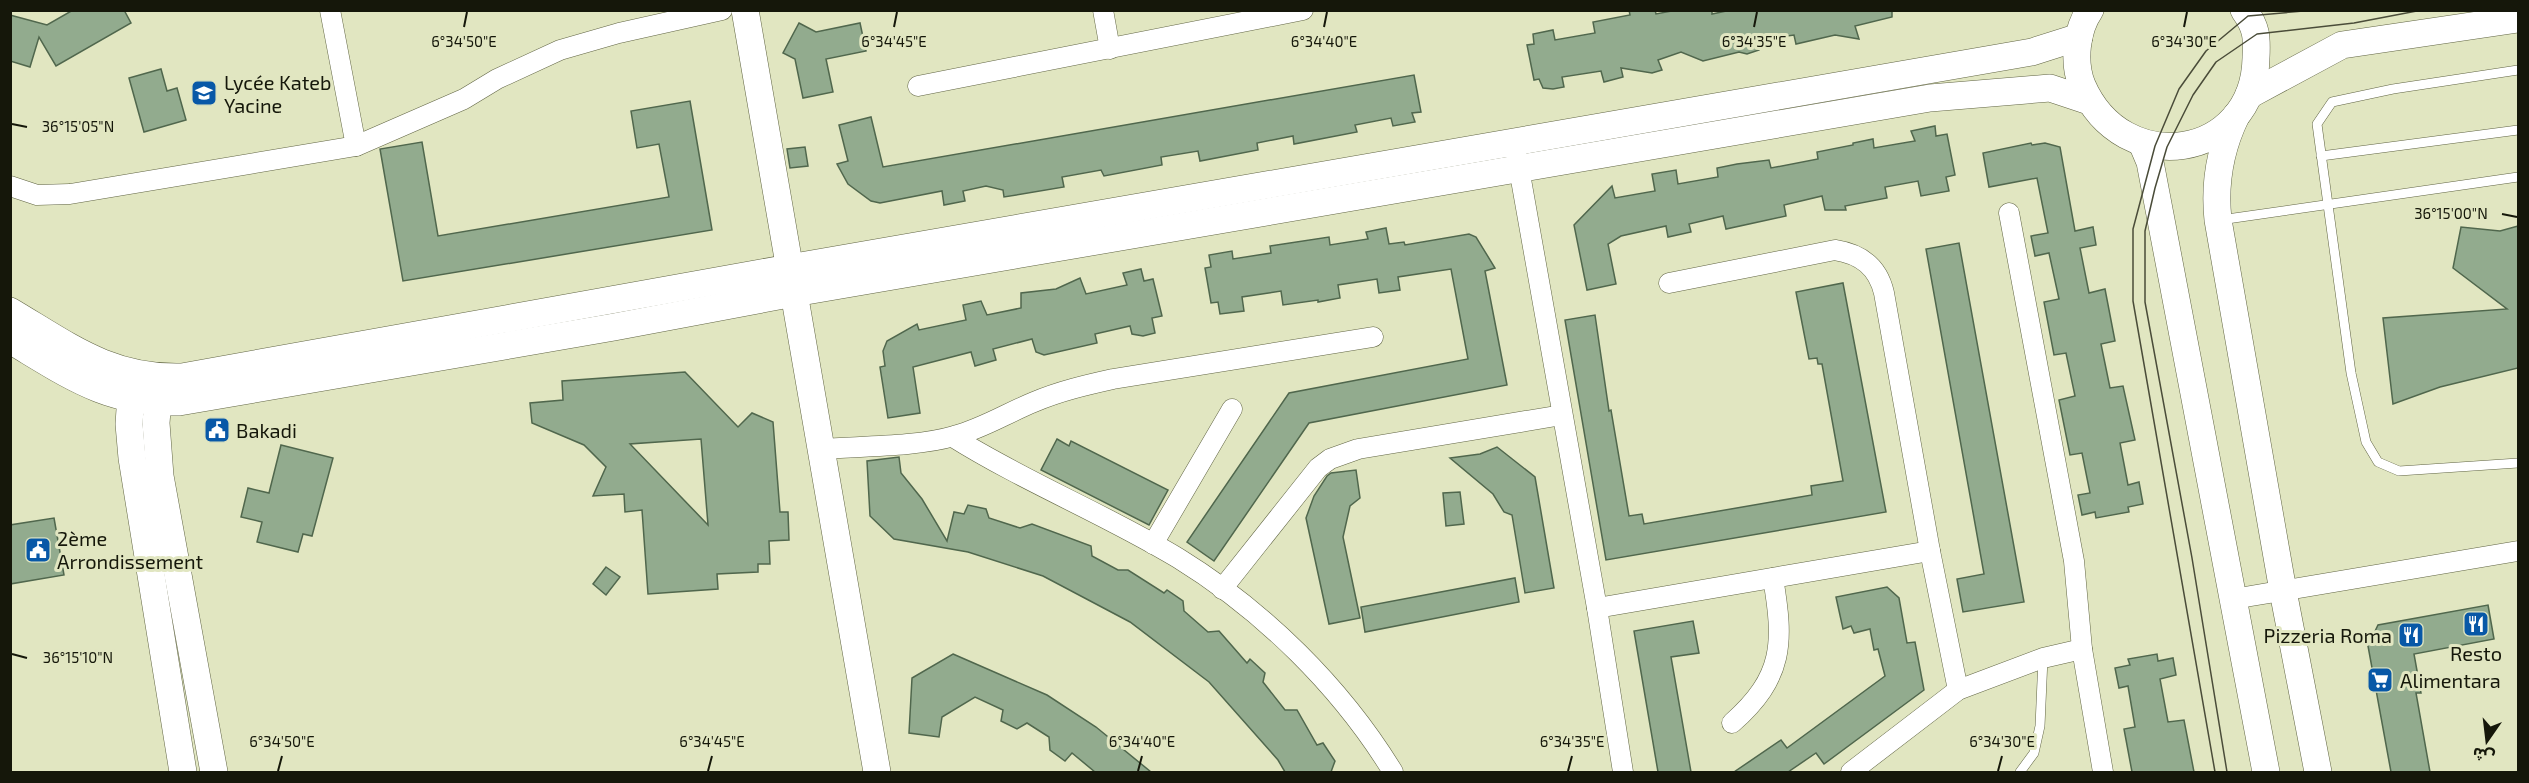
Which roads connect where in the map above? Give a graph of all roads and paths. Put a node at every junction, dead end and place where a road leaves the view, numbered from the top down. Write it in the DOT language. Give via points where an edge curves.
graph roads {
  1 [pos="330,10"];
  2 [pos="722,10"];
  3 [pos="745,10"];
  4 [pos="1103,10"];
  5 [pos="1303,10"];
  6 [pos="2090,10"];
  7 [pos="2244,10"];
  8 [pos="2518,19"];
  9 [pos="2079,37"];
  10 [pos="1110,49"];
  11 [pos="2518,70"];
  12 [pos="918,86"];
  13 [pos="2089,101"];
  14 [pos="2243,105"];
  15 [pos="2518,130"];
  16 [pos="2142,143"];
  17 [pos="356,146"];
  18 [pos="2321,156"];
  19 [pos="1517,157"];
  20 [pos="2518,177"];
  21 [pos="10,186"];
  22 [pos="2328,204"];
  23 [pos="2008,213"];
  24 [pos="2218,220"];
  25 [pos="791,280"];
  26 [pos="1669,283"];
  27 [pos="10,311"];
  28 [pos="1373,337"];
  29 [pos="10,340"];
  30 [pos="85,383"];
  31 [pos="132,387"];
  32 [pos="159,390"];
  33 [pos="190,400"];
  34 [pos="1232,410"];
  35 [pos="1562,415"];
  36 [pos="953,437"];
  37 [pos="821,449"];
  38 [pos="145,457"];
  39 [pos="2518,463"];
  40 [pos="1153,544"];
  41 [pos="1930,551"];
  42 [pos="2518,551"];
  43 [pos="1773,578"];
  44 [pos="1222,589"];
  45 [pos="2283,591"];
  46 [pos="2233,599"];
  47 [pos="1597,608"];
  48 [pos="2082,649"];
  49 [pos="2043,658"];
  50 [pos="1958,690"];
  51 [pos="1732,723"];
  52 [pos="183,772"];
  53 [pos="214,772"];
  54 [pos="877,772"];
  55 [pos="1393,772"];
  56 [pos="1623,772"];
  57 [pos="1851,772"];
  58 [pos="2020,772"];
  59 [pos="2103,772"];
  60 [pos="2266,772"];
  61 [pos="2318,772"];
  1 -- 17 [label="street"];
  2 -- 17 [label="street" via="560,50 464,99"];
  3 -- 25 [label="main road"];
  4 -- 10 [label="street"];
  5 -- 10 [label="street"];
  6 -- 9 [label="main road"];
  7 -- 14 [label="main road" via="2257,33 2256,77"];
  8 -- 14 [label="main road" via="2342,45"];
  9 -- 13 [label="main road" via="2080,81"];
  9 -- 19 [label="main road" via="2032,52"];
  10 -- 12 [label="street"];
  11 -- 18 [label="lane" via="2332,102 2317,124"];
  13 -- 16 [label="main road" via="2112,128"];
  13 -- 19 [label="main road" via="2050,88 1930,98"];
  14 -- 16 [label="main road" via="2216,133 2193,143 2167,147"];
  14 -- 24 [label="main road" via="2224,142 2215,198"];
  15 -- 18 [label="lane"];
  16 -- 46 [label="main road" via="2150,162"];
  17 -- 21 [label="street" via="70,194 38,195"];
  18 -- 22 [label="lane"];
  19 -- 25 [label="main road"];
  19 -- 35 [label="street"];
  20 -- 22 [label="lane"];
  22 -- 24 [label="lane"];
  22 -- 39 [label="lane" via="2351,373 2366,442 2378,462 2399,471"];
  23 -- 48 [label="street" via="2074,561"];
  24 -- 45 [label="main road"];
  25 -- 32 [label="main road" via="182,376"];
  25 -- 33 [label="main road" via="602,330"];
  25 -- 37 [label="main road"];
  26 -- 41 [label="street" via="1835,250 1868,262 1882,282"];
  27 -- 31 [label="main road"];
  28 -- 36 [label="street" via="1075,387"];
  29 -- 30 [label="main road"];
  30 -- 31 [label="main road" via="106,393"];
  30 -- 38 [label="main road"];
  31 -- 32 [label="main road"];
  31 -- 38 [label="main road" via="129,424"];
  32 -- 33 [label="main road"];
  32 -- 38 [label="main road"];
  33 -- 38 [label="main road" via="171,419 160,442"];
  34 -- 40 [label="street"];
  35 -- 44 [label="street" via="1358,449 1330,459 1308,479"];
  35 -- 47 [label="street"];
  36 -- 37 [label="street"];
  36 -- 40 [label="street"];
  37 -- 54 [label="main road"];
  38 -- 52 [label="main road"];
  38 -- 53 [label="main road"];
  40 -- 44 [label="street"];
  41 -- 43 [label="street"];
  41 -- 50 [label="street"];
  42 -- 45 [label="street"];
  43 -- 47 [label="street"];
  43 -- 51 [label="street" via="1780,642 1775,665 1765,688"];
  44 -- 55 [label="street" via="1285,640 1313,669 1352,713"];
  45 -- 46 [label="street"];
  45 -- 61 [label="main road"];
  46 -- 60 [label="main road"];
  47 -- 56 [label="street"];
  48 -- 49 [label="street"];
  48 -- 59 [label="street"];
  49 -- 50 [label="street"];
  49 -- 58 [label="lane" via="2040,726 2034,753"];
  50 -- 57 [label="street"];
}
